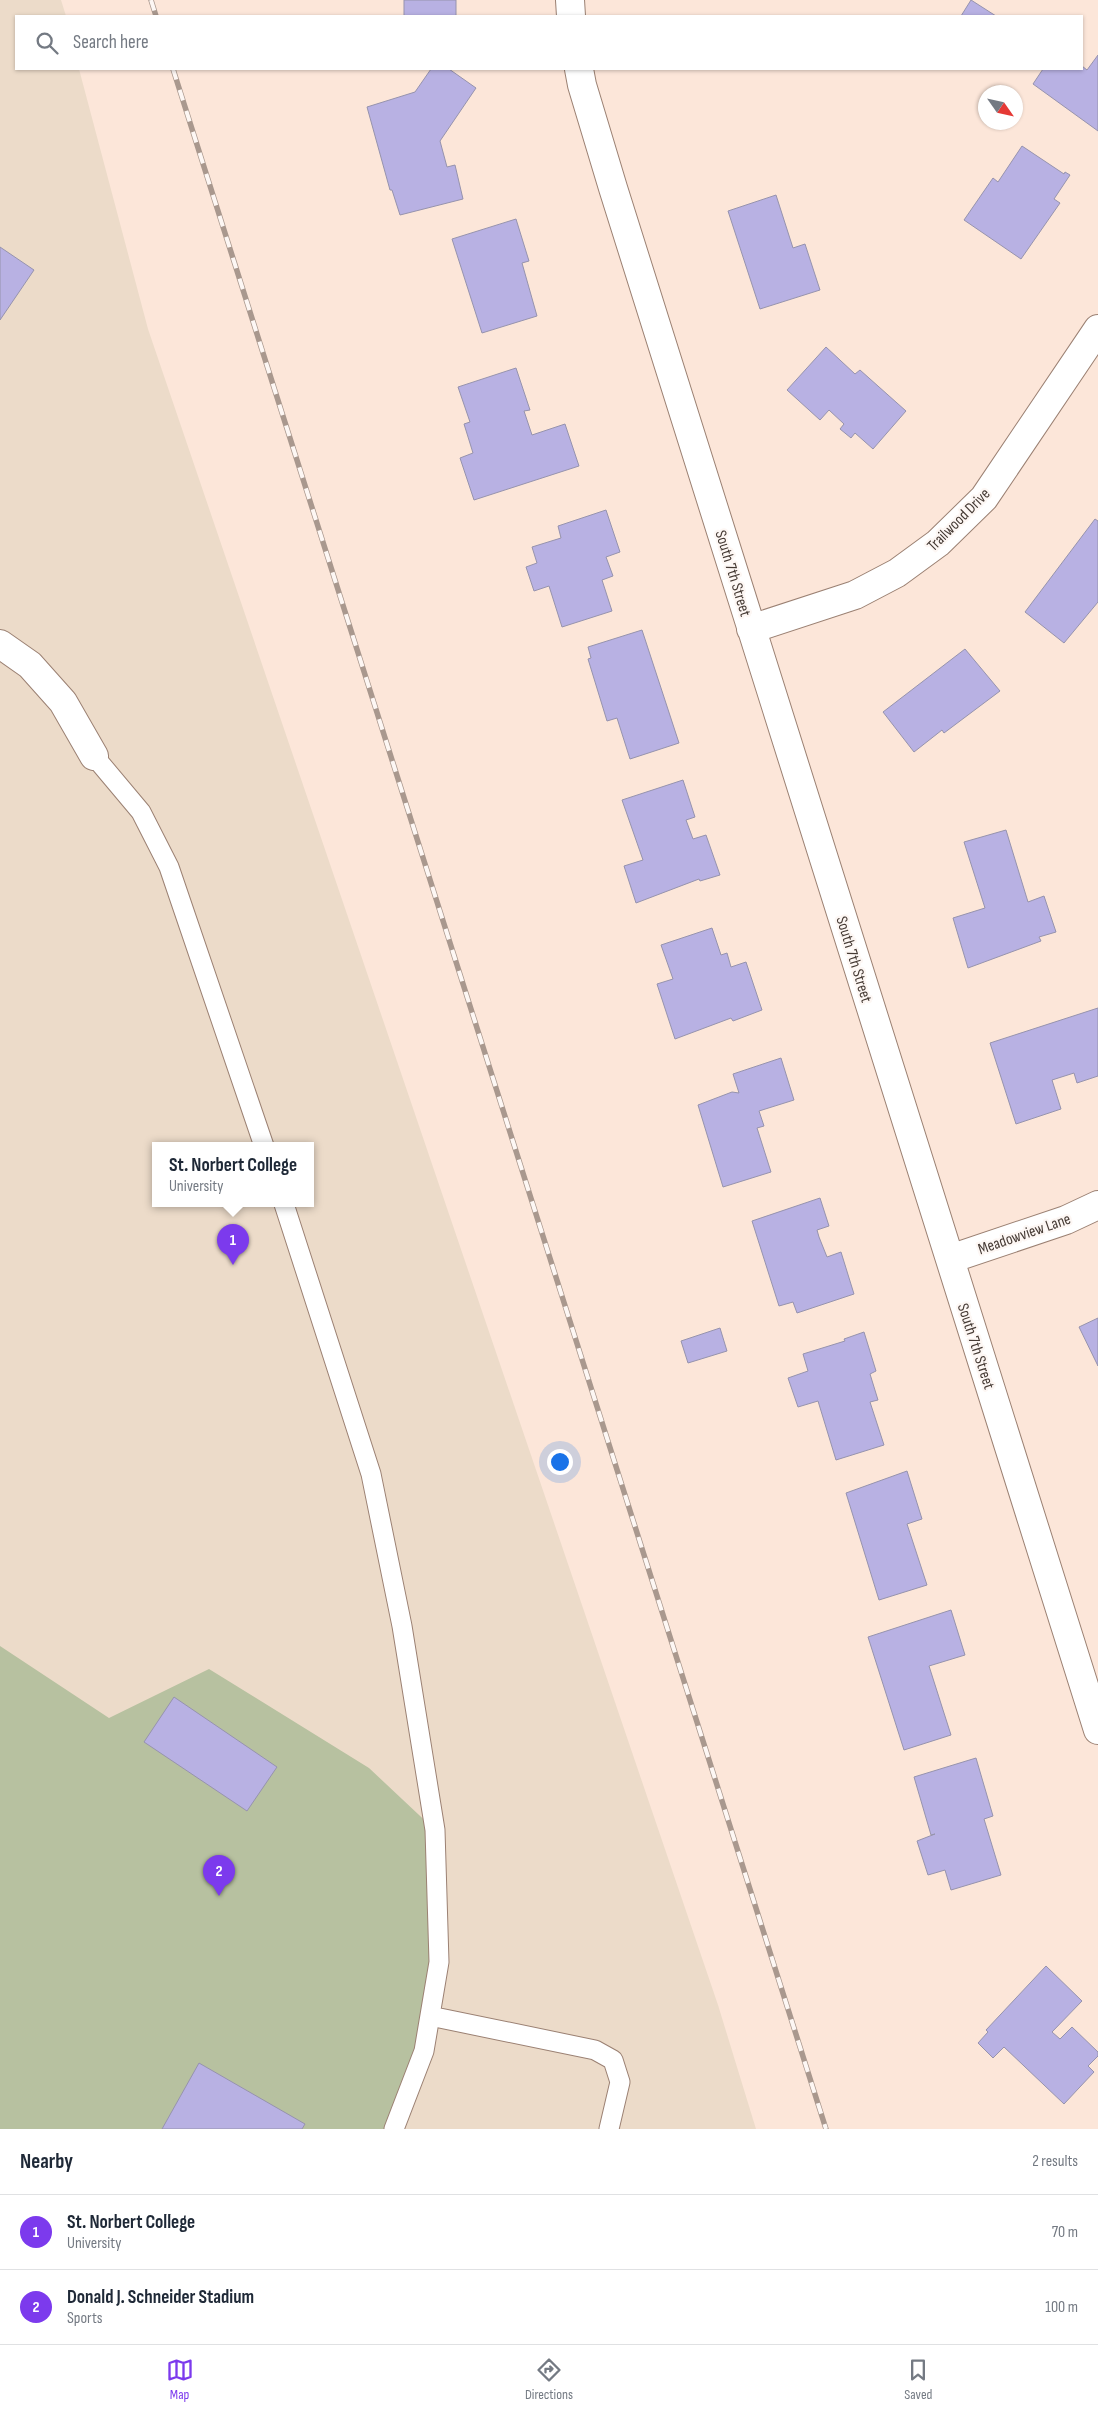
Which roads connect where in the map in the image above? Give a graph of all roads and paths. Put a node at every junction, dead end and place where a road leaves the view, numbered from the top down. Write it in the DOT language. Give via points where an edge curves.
graph roads {
  1 [pos="570,0"];
  2 [pos="571,15"];
  3 [pos="580,70"];
  4 [pos="1098,329"];
  5 [pos="752,629"];
  6 [pos="0,644"];
  7 [pos="94,756"];
  8 [pos="263,1142"];
  9 [pos="1098,1205"];
  10 [pos="285,1207"];
  11 [pos="950,1259"];
  12 [pos="1098,1730"];
  13 [pos="430,2016"];
  14 [pos="394,2129"];
  15 [pos="609,2129"];
  1 -- 2 [label="street"];
  3 -- 5 [label="street, South 7th Street" via="613,188"];
  4 -- 5 [label="street, Trailwood Drive" via="984,498 938,543 897,573 855,595"];
  5 -- 11 [label="street, South 7th Street"];
  6 -- 7 [label="street" via="30,665 63,702"];
  7 -- 8 [label="lane" via="141,812 170,867"];
  9 -- 11 [label="street, Meadowview Lane" via="1066,1220"];
  10 -- 13 [label="lane" via="370,1474 402,1626 436,1830 440,1962"];
  11 -- 12 [label="street, South 7th Street"];
  13 -- 14 [label="lane" via="424,2051"];
  13 -- 15 [label="lane" via="594,2050 613,2060 620,2082"];
}
